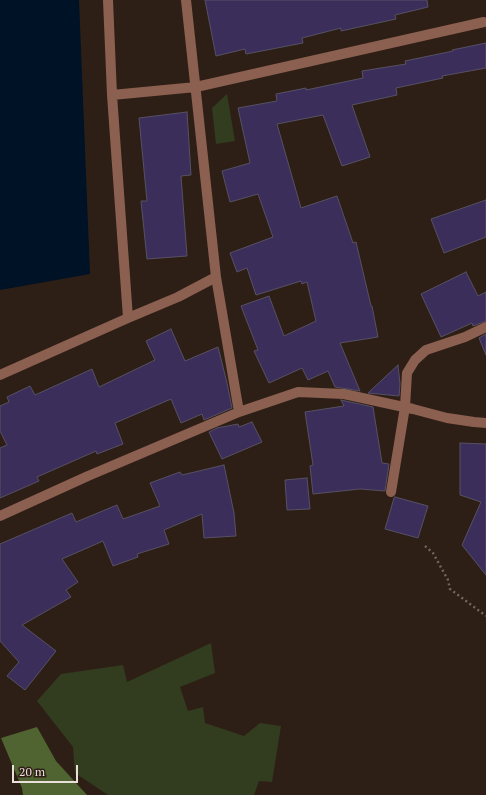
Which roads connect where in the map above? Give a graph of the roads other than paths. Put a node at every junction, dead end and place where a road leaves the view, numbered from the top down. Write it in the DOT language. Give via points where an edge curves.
graph roads {
  1 [pos="108,0"];
  2 [pos="186,0"];
  3 [pos="484,22"];
  4 [pos="196,87"];
  5 [pos="112,95"];
  6 [pos="216,277"];
  7 [pos="128,318"];
  8 [pos="486,327"];
  9 [pos="0,375"];
  10 [pos="405,407"];
  11 [pos="239,412"];
  12 [pos="486,423"];
  13 [pos="391,492"];
  14 [pos="0,516"];
  1 -- 5 [label="street"];
  2 -- 4 [label="street"];
  3 -- 4 [label="street"];
  4 -- 5 [label="street"];
  4 -- 6 [label="street"];
  5 -- 7 [label="street"];
  6 -- 7 [label="street" via="178,297"];
  6 -- 11 [label="street"];
  7 -- 9 [label="street"];
  8 -- 10 [label="street" via="426,350 415,360 407,373"];
  10 -- 11 [label="street" via="344,394 298,392"];
  10 -- 12 [label="street" via="447,418"];
  10 -- 13 [label="street"];
  11 -- 14 [label="street"];
}
